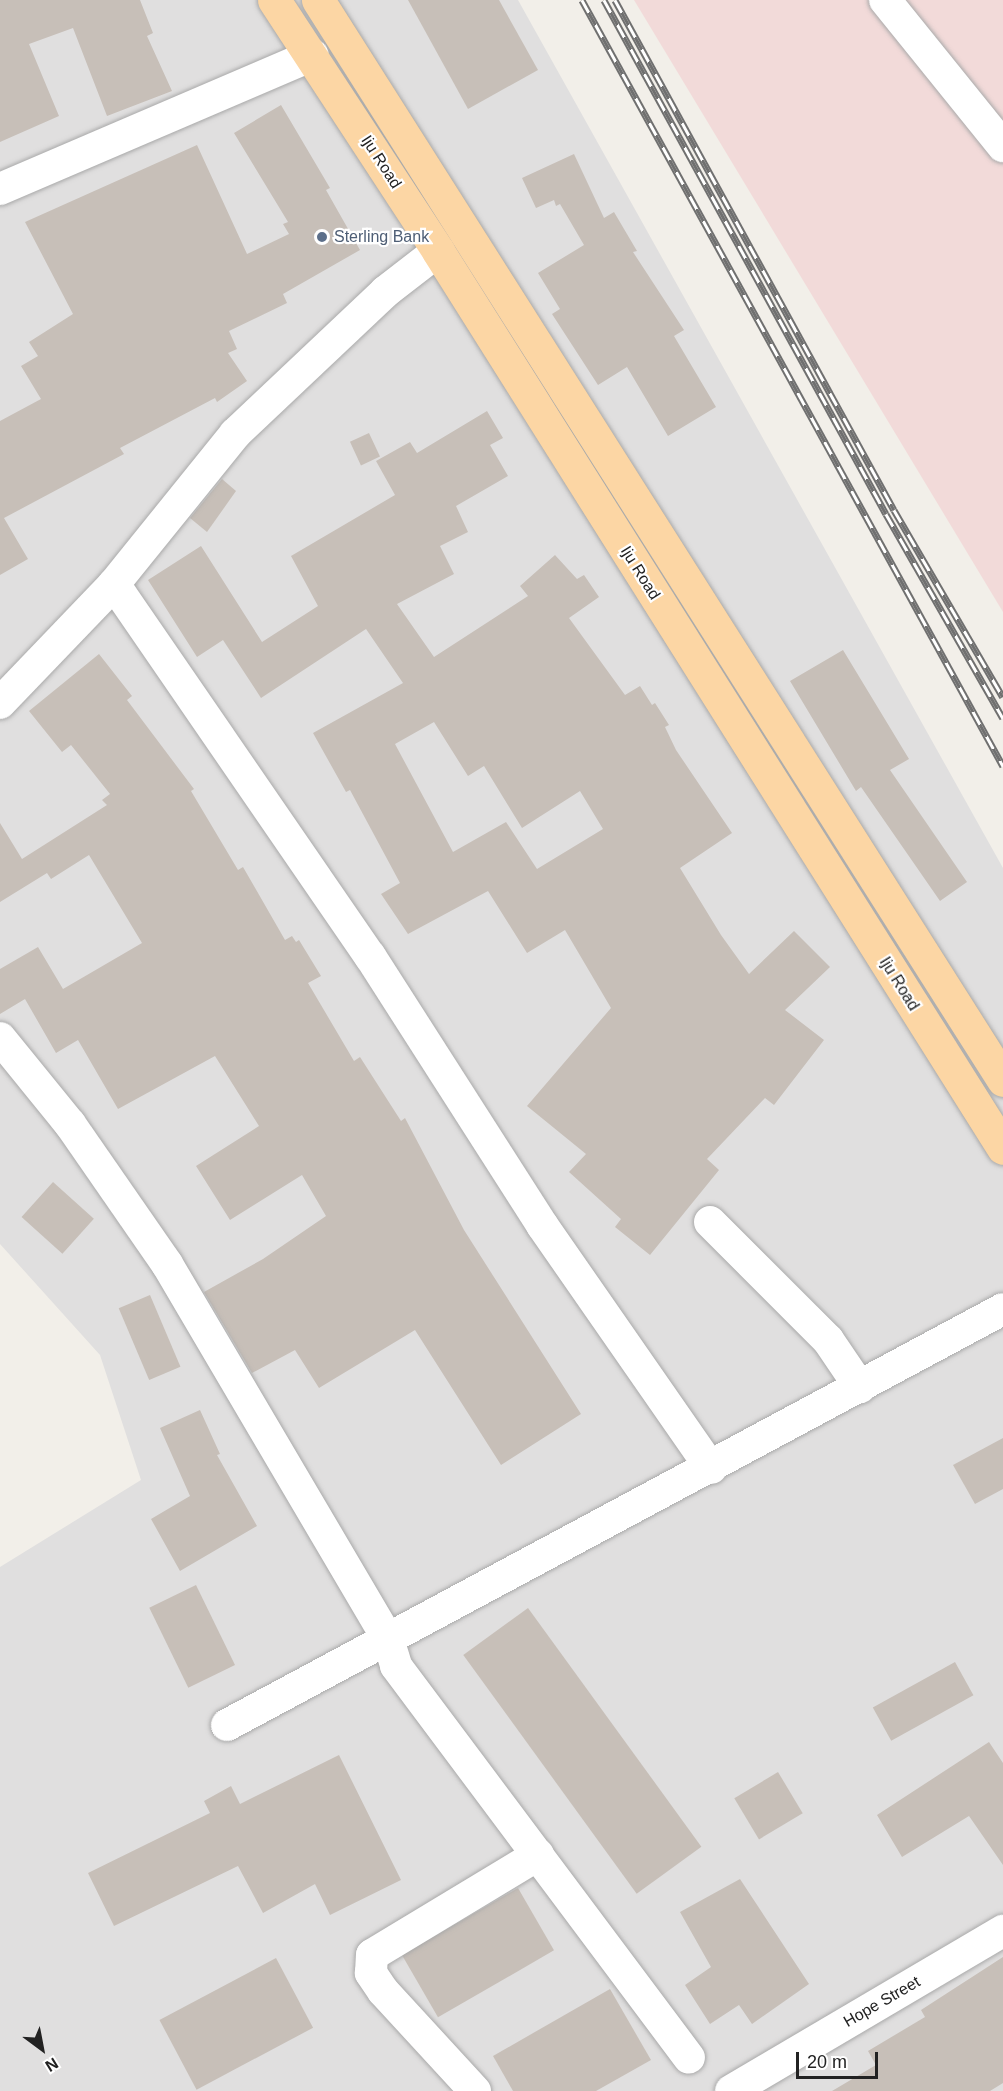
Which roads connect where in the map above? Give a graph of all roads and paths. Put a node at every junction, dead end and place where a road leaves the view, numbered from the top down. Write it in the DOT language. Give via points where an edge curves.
graph roads {
  1 [pos="274,0"];
  2 [pos="318,0"];
  3 [pos="885,0"];
  4 [pos="313,55"];
  5 [pos="1003,146"];
  6 [pos="0,189"];
  7 [pos="438,251"];
  8 [pos="537,347"];
  9 [pos="508,365"];
  10 [pos="114,584"];
  11 [pos="0,703"];
  12 [pos="0,1038"];
  13 [pos="1003,1080"];
  14 [pos="1003,1148"];
  15 [pos="710,1222"];
  16 [pos="1003,1309"];
  17 [pos="860,1387"];
  18 [pos="711,1468"];
  19 [pos="388,1639"];
  20 [pos="227,1725"];
  21 [pos="538,1855"];
  22 [pos="1003,1931"];
  23 [pos="689,2058"];
  24 [pos="475,2091"];
  25 [pos="731,2091"];
  1 -- 4 [label="main road, Iju Road"];
  2 -- 8 [label="main road, Iju Road"];
  3 -- 5 [label="street"];
  4 -- 6 [label="street"];
  4 -- 7 [label="main road, Iju Road"];
  7 -- 9 [label="main road, Iju Road"];
  7 -- 10 [label="street" via="385,292 235,434"];
  8 -- 9 [label="main road"];
  8 -- 13 [label="main road, Iju Road"];
  9 -- 14 [label="main road, Iju Road"];
  10 -- 11 [label="street"];
  10 -- 18 [label="street" via="370,956 542,1226"];
  12 -- 19 [label="street" via="70,1124 167,1264"];
  15 -- 17 [label="street" via="828,1340"];
  16 -- 17 [label="street"];
  17 -- 18 [label="street"];
  18 -- 19 [label="street"];
  19 -- 20 [label="street"];
  19 -- 21 [label="street" via="396,1666"];
  21 -- 23 [label="street"];
  21 -- 24 [label="street" via="372,1955 371,1972 383,1991"];
  22 -- 25 [label="street, Hope Street"];
}
